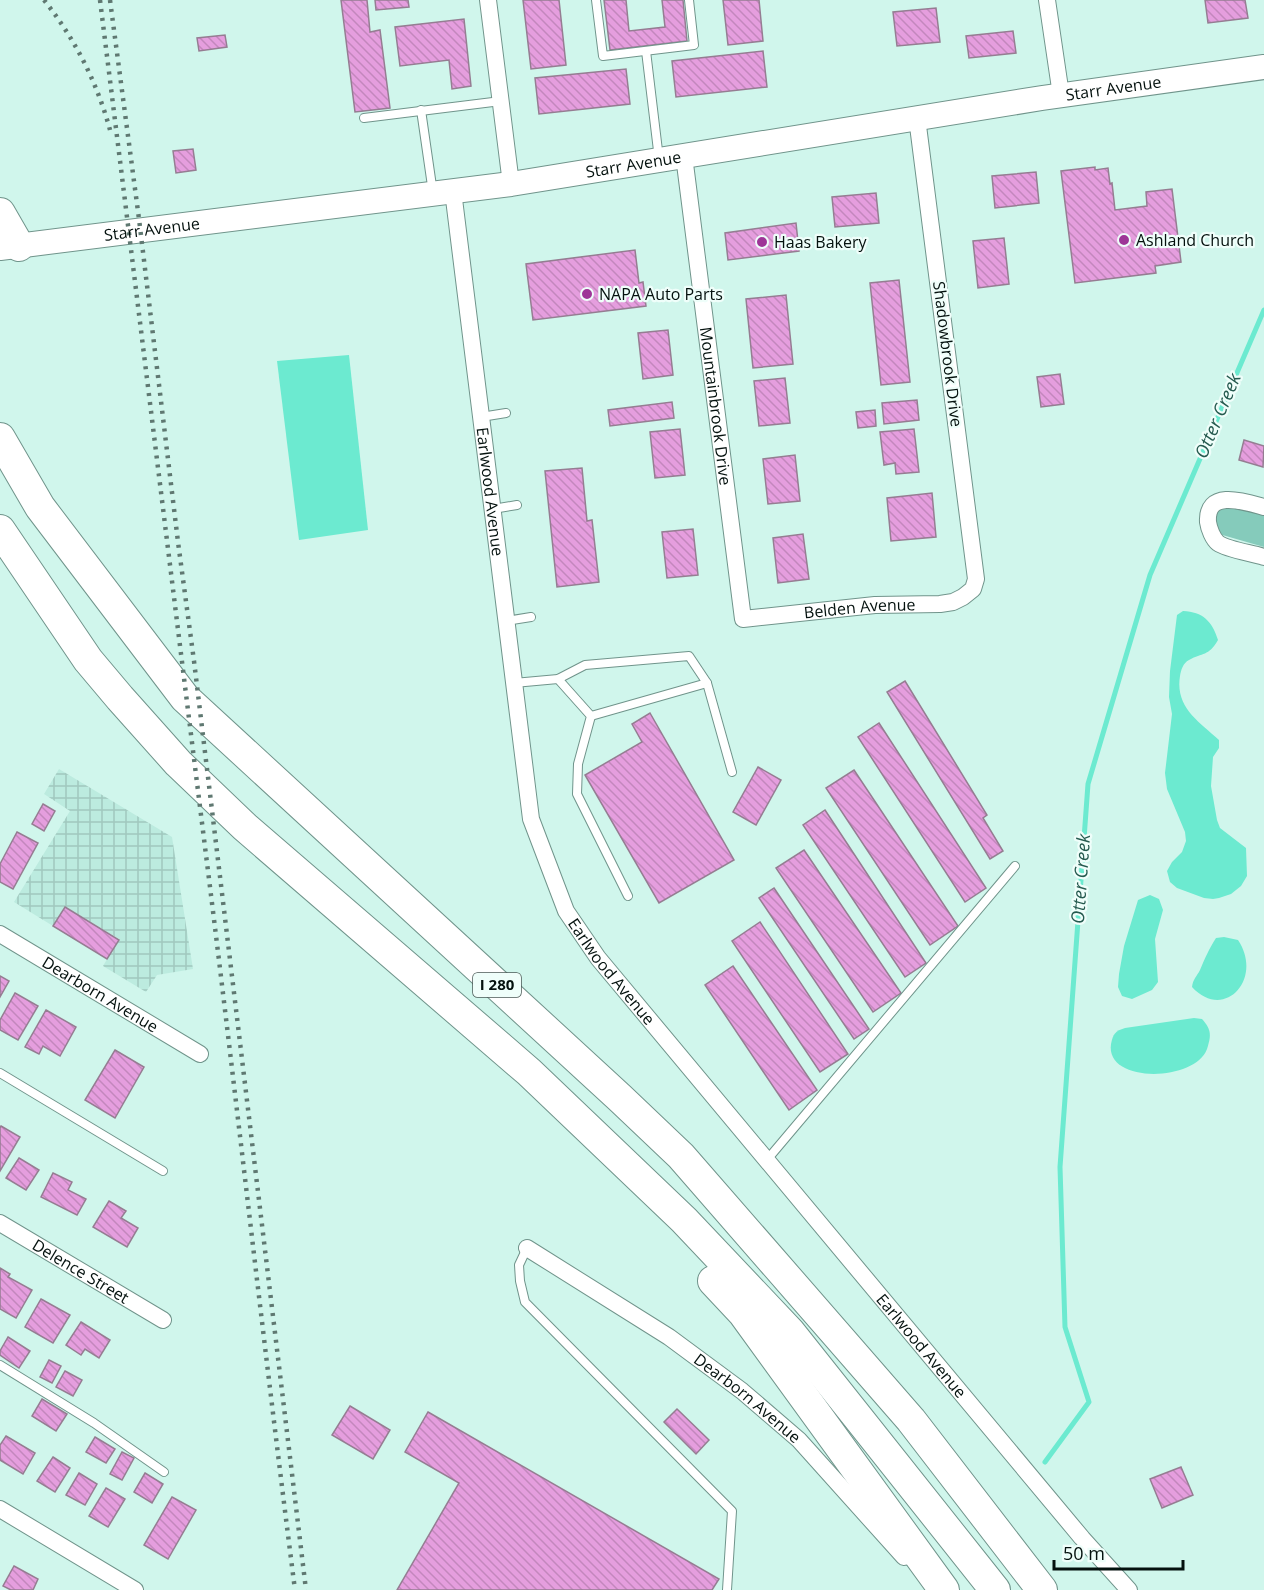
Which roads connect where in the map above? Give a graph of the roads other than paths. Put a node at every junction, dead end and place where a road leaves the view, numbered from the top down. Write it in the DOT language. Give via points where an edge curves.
graph roads {
  1 [pos="488,0"];
  2 [pos="596,0"];
  3 [pos="689,0"];
  4 [pos="1047,0"];
  5 [pos="646,51"];
  6 [pos="1264,67"];
  7 [pos="1061,95"];
  8 [pos="501,101"];
  9 [pos="421,110"];
  10 [pos="364,118"];
  11 [pos="917,118"];
  12 [pos="684,156"];
  13 [pos="659,160"];
  14 [pos="511,184"];
  15 [pos="443,192"];
  16 [pos="0,213"];
  17 [pos="10,247"];
  18 [pos="506,413"];
  19 [pos="481,417"];
  20 [pos="0,438"];
  21 [pos="517,505"];
  22 [pos="1264,507"];
  23 [pos="493,509"];
  24 [pos="0,530"];
  25 [pos="1264,557"];
  26 [pos="973,589"];
  27 [pos="531,617"];
  28 [pos="743,619"];
  29 [pos="506,621"];
  30 [pos="558,679"];
  31 [pos="514,683"];
  32 [pos="707,683"];
  33 [pos="591,716"];
  34 [pos="732,772"];
  35 [pos="1015,866"];
  36 [pos="628,896"];
  37 [pos="0,934"];
  38 [pos="200,1054"];
  39 [pos="529,1072"];
  40 [pos="0,1073"];
  41 [pos="766,1161"];
  42 [pos="163,1171"];
  43 [pos="0,1223"];
  44 [pos="527,1248"];
  45 [pos="164,1320"];
  46 [pos="0,1365"];
  47 [pos="164,1472"];
  48 [pos="0,1509"];
  49 [pos="998,1534"];
  50 [pos="135,1590"];
  51 [pos="727,1590"];
  52 [pos="933,1590"];
  53 [pos="944,1590"];
  54 [pos="995,1590"];
  55 [pos="1042,1590"];
  56 [pos="1055,1590"];
  57 [pos="1129,1590"];
  1 -- 8 [label="street"];
  2 -- 5 [label="lane" via="603,56"];
  3 -- 5 [label="lane" via="694,45"];
  4 -- 7 [label="street"];
  5 -- 13 [label="lane"];
  6 -- 7 [label="main road, Starr Avenue"];
  7 -- 11 [label="main road, Starr Avenue"];
  8 -- 9 [label="lane"];
  8 -- 14 [label="street"];
  9 -- 10 [label="lane"];
  9 -- 15 [label="lane"];
  11 -- 12 [label="main road, Starr Avenue"];
  11 -- 26 [label="street, Shadowbrook Drive" via="975,569"];
  12 -- 13 [label="main road, Starr Avenue"];
  12 -- 28 [label="street, Mountainbrook Drive"];
  13 -- 14 [label="main road, Starr Avenue"];
  14 -- 15 [label="main road, Starr Avenue"];
  15 -- 17 [label="main road, Starr Avenue"];
  15 -- 19 [label="street, Earlwood Avenue"];
  16 -- 17 [label="highway"];
  18 -- 19 [label="lane"];
  19 -- 23 [label="street, Earlwood Avenue"];
  20 -- 49 [label="highway, I 280" via="40,507 185,699 681,1156 911,1420"];
  21 -- 23 [label="lane"];
  22 -- 25 [label="street" via="1225,499 1214,503 1208,522 1218,543"];
  23 -- 29 [label="street, Earlwood Avenue"];
  24 -- 39 [label="highway, I 280" via="88,660 178,763 245,827"];
  26 -- 28 [label="street, Belden Avenue" via="953,602 940,604 875,605"];
  27 -- 29 [label="lane"];
  29 -- 31 [label="street, Earlwood Avenue"];
  30 -- 31 [label="lane"];
  30 -- 32 [label="lane" via="585,665 689,656"];
  30 -- 33 [label="lane"];
  31 -- 41 [label="street, Earlwood Avenue" via="531,819 567,911 598,958"];
  32 -- 33 [label="lane"];
  32 -- 34 [label="lane"];
  33 -- 36 [label="lane" via="578,764 577,794"];
  35 -- 41 [label="lane"];
  37 -- 38 [label="street, Dearborn Avenue"];
  39 -- 53 [label="highway" via="621,1181 743,1313"];
  39 -- 54 [label="highway, I 280" via="684,1220 790,1332"];
  40 -- 42 [label="lane"];
  41 -- 57 [label="street, Earlwood Avenue"];
  43 -- 45 [label="street, Delence Street"];
  44 -- 51 [label="lane" via="519,1265 525,1302 732,1511"];
  44 -- 52 [label="street, Dearborn Avenue" via="669,1337 742,1391 799,1440"];
  46 -- 47 [label="lane"];
  48 -- 50 [label="street"];
  49 -- 55 [label="highway, I 280"];
  49 -- 56 [label="highway"];
}
